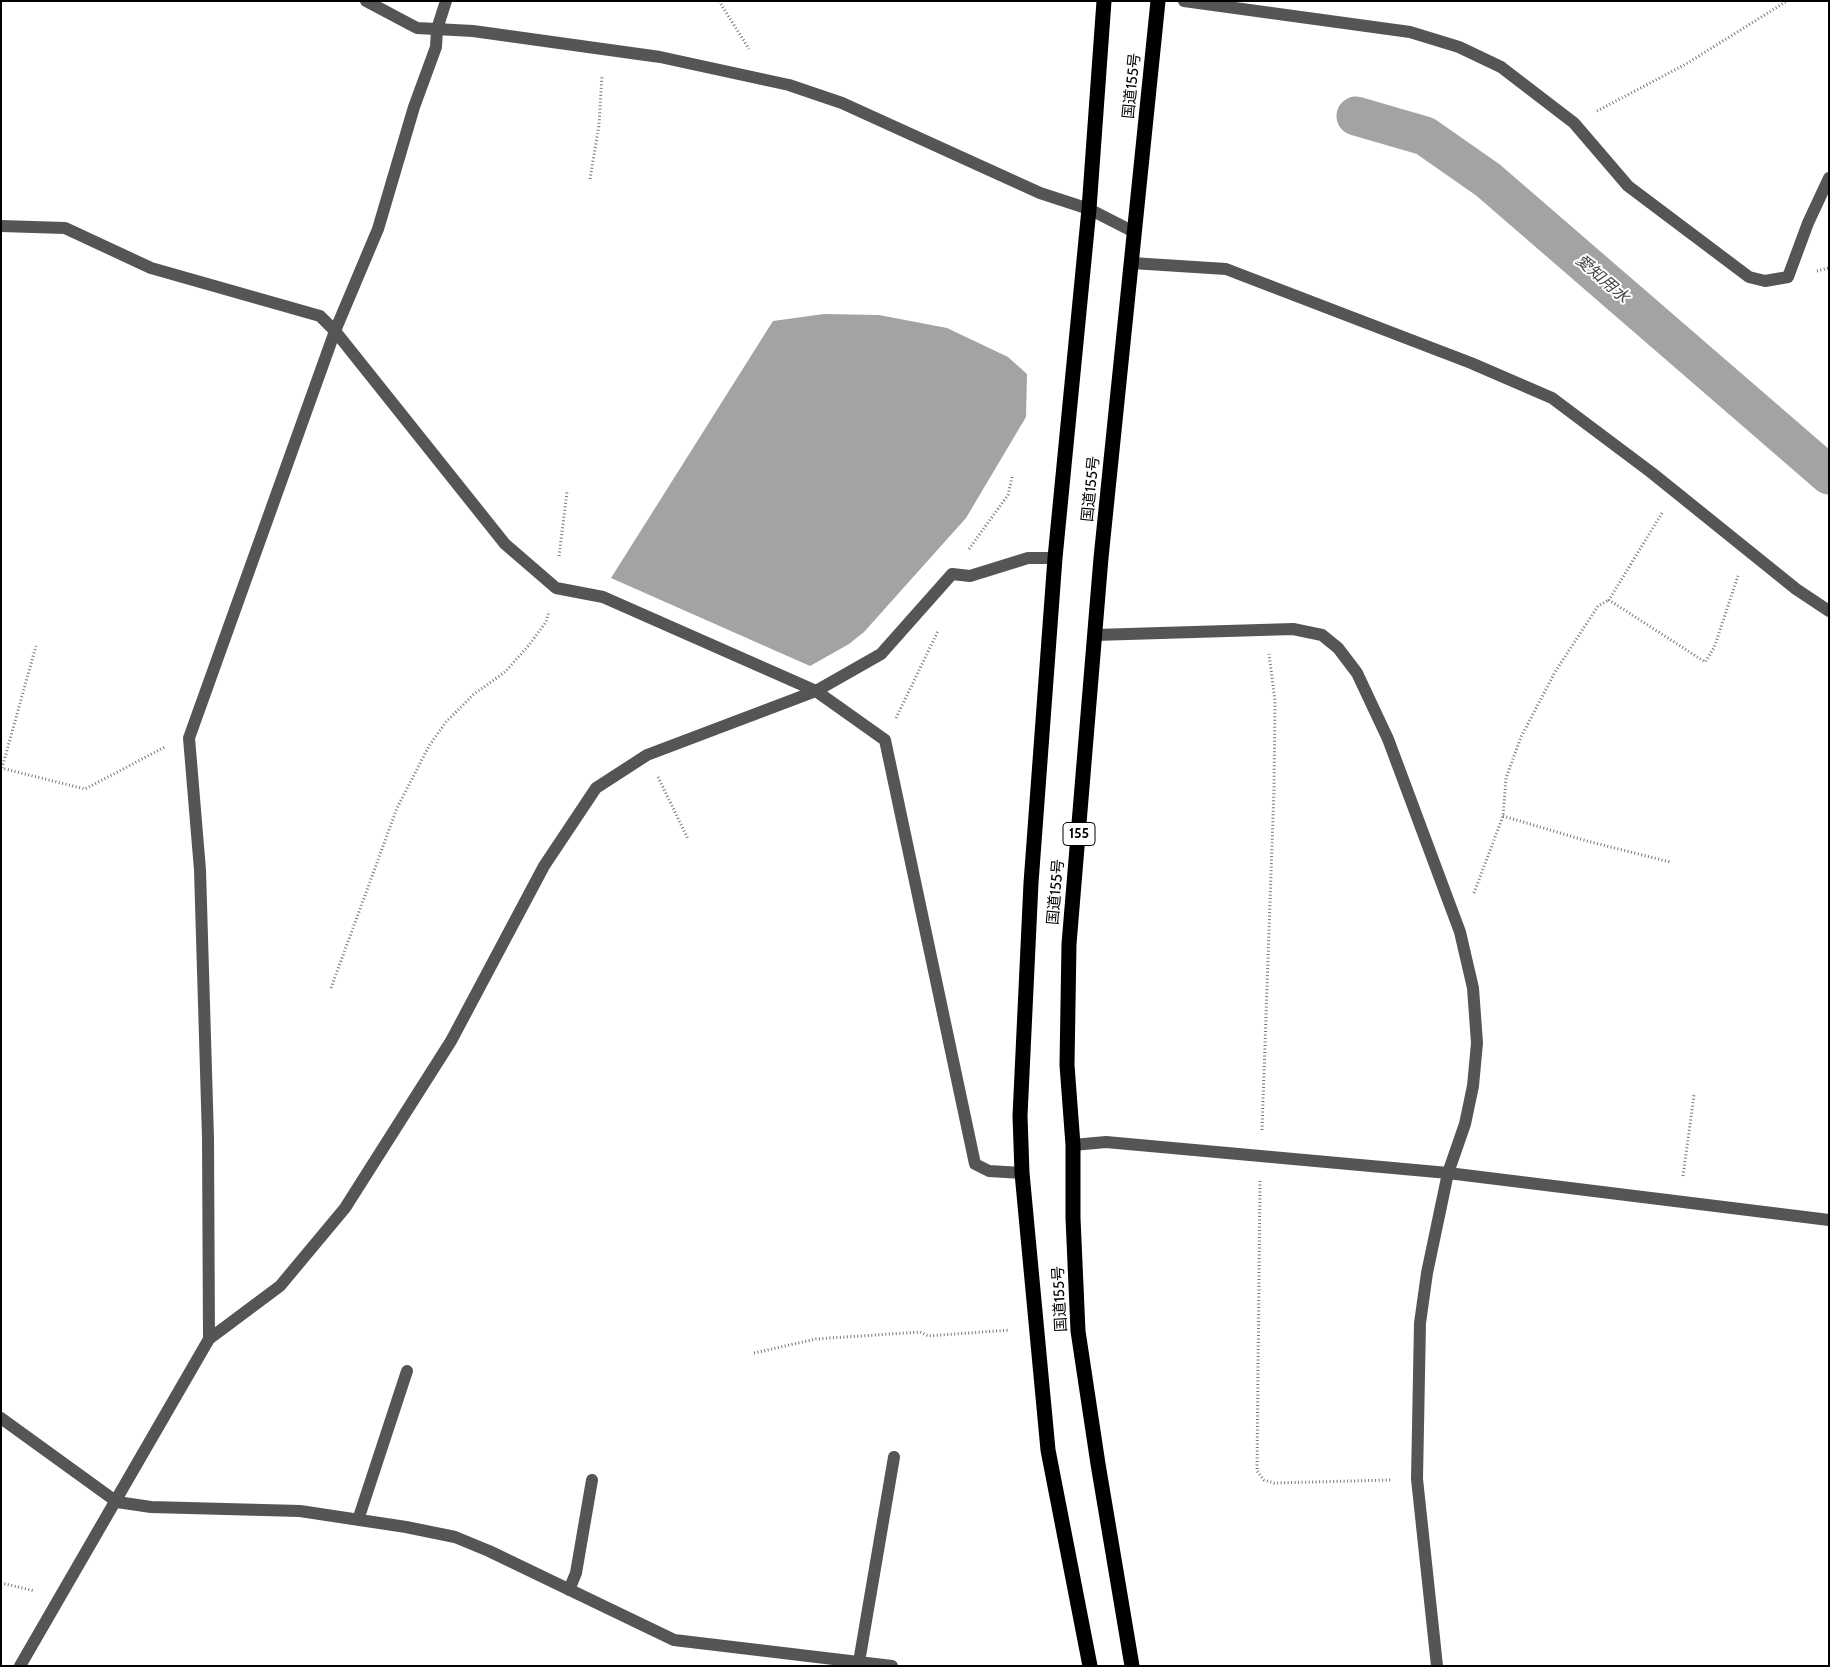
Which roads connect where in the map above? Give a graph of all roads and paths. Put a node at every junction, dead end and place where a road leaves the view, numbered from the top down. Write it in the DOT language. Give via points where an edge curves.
graph roads {
  1 [pos="366,1"];
  2 [pos="446,1"];
  3 [pos="719,1"];
  4 [pos="1104,1"];
  5 [pos="1158,1"];
  6 [pos="1184,1"];
  7 [pos="1787,1"];
  8 [pos="437,29"];
  9 [pos="604,49"];
  10 [pos="760,79"];
  11 [pos="1574,123"];
  12 [pos="1829,178"];
  13 [pos="590,179"];
  14 [pos="1089,209"];
  15 [pos="1,226"];
  16 [pos="1134,232"];
  17 [pos="1132,263"];
  18 [pos="335,331"];
  19 [pos="1012,477"];
  20 [pos="1675,491"];
  21 [pos="567,492"];
  22 [pos="1748,552"];
  23 [pos="1055,558"];
  24 [pos="952,574"];
  25 [pos="556,588"];
  26 [pos="1609,600"];
  27 [pos="1829,612"];
  28 [pos="939,629"];
  29 [pos="1266,630"];
  30 [pos="1095,635"];
  31 [pos="36,646"];
  32 [pos="816,691"];
  33 [pos="189,738"];
  34 [pos="885,740"];
  35 [pos="647,755"];
  36 [pos="1,768"];
  37 [pos="1503,816"];
  38 [pos="688,839"];
  39 [pos="1670,862"];
  40 [pos="1460,932"];
  41 [pos="331,988"];
  42 [pos="1694,1095"];
  43 [pos="1073,1145"];
  44 [pos="1261,1156"];
  45 [pos="1022,1173"];
  46 [pos="1448,1173"];
  47 [pos="1680,1201"];
  48 [pos="1829,1220"];
  49 [pos="1037,1328"];
  50 [pos="209,1338"];
  51 [pos="754,1354"];
  52 [pos="406,1371"];
  53 [pos="1,1418"];
  54 [pos="894,1457"];
  55 [pos="1417,1479"];
  56 [pos="592,1480"];
  57 [pos="117,1502"];
  58 [pos="358,1520"];
  59 [pos="1,1583"];
  60 [pos="569,1590"];
  61 [pos="60,1598"];
  62 [pos="859,1662"];
  63 [pos="20,1666"];
  64 [pos="892,1666"];
  65 [pos="1090,1666"];
  66 [pos="1132,1666"];
  67 [pos="1437,1666"];
  1 -- 8 [label="street" via="417,28"];
  2 -- 8 [label="street"];
  3 -- 10 [label="path" via="758,63"];
  4 -- 14 [label="highway, 国道155号"];
  5 -- 16 [label="highway, 国道155号 / 155"];
  6 -- 11 [label="street" via="1410,32 1459,47 1501,67"];
  7 -- 11 [label="path" via="1686,64"];
  8 -- 9 [label="street"];
  8 -- 18 [label="street" via="436,47 414,107 378,229"];
  9 -- 10 [label="street" via="660,57"];
  9 -- 13 [label="path" via="599,125"];
  10 -- 14 [label="street" via="789,84 842,104 1040,193"];
  11 -- 12 [label="street" via="1628,186 1750,277 1765,281 1788,277"];
  14 -- 16 [label="street"];
  14 -- 23 [label="highway, 国道155号"];
  15 -- 18 [label="street" via="65,228 151,268 320,316"];
  16 -- 17 [label="highway, 国道155号 / 155"];
  17 -- 20 [label="street" via="1226,269 1471,363 1552,398"];
  17 -- 30 [label="highway, 国道155号 / 155"];
  18 -- 25 [label="street" via="505,544"];
  18 -- 33 [label="street"];
  19 -- 24 [label="path" via="1008,495"];
  20 -- 22 [label="street"];
  20 -- 26 [label="path"];
  21 -- 25 [label="path"];
  22 -- 26 [label="path" via="1714,648 1705,662"];
  22 -- 27 [label="street"];
  23 -- 24 [label="street" via="1028,558 970,576"];
  23 -- 45 [label="highway, 国道155号" via="1031,884 1020,1116"];
  24 -- 32 [label="street" via="882,654"];
  25 -- 32 [label="street" via="603,597"];
  25 -- 41 [label="path" via="546,622 530,645 505,672 474,694 446,722 429,746 397,808"];
  26 -- 37 [label="path" via="1598,606 1555,672 1520,737 1506,778"];
  28 -- 34 [label="path" via="897,715 894,730"];
  29 -- 30 [label="street"];
  29 -- 40 [label="street" via="1293,629 1322,635 1338,648 1358,673 1388,739"];
  29 -- 44 [label="path" via="1275,701"];
  30 -- 43 [label="highway, 国道155号 / 155" via="1069,944 1067,1065"];
  31 -- 36 [label="path"];
  32 -- 34 [label="street"];
  32 -- 35 [label="street"];
  33 -- 36 [label="path" via="158,750 85,789"];
  33 -- 50 [label="street" via="200,870 208,1138"];
  34 -- 45 [label="street" via="976,1164 989,1171"];
  35 -- 38 [label="path"];
  35 -- 50 [label="street" via="596,788 544,866 451,1041 345,1208 280,1286"];
  37 -- 39 [label="path"];
  37 -- 40 [label="path"];
  40 -- 46 [label="street" via="1473,988 1477,1043 1465,1124"];
  42 -- 47 [label="path"];
  43 -- 44 [label="street" via="1106,1142"];
  43 -- 66 [label="highway, 国道155号 / 155" via="1078,1331"];
  44 -- 46 [label="street"];
  44 -- 55 [label="path" via="1257,1471 1264,1480 1274,1483"];
  45 -- 49 [label="highway, 国道155号"];
  46 -- 47 [label="street"];
  46 -- 55 [label="street" via="1420,1323"];
  47 -- 48 [label="street"];
  49 -- 51 [label="path" via="928,1336 920,1332 816,1339"];
  49 -- 65 [label="highway, 国道155号" via="1048,1450"];
  50 -- 57 [label="street"];
  52 -- 58 [label="street"];
  53 -- 57 [label="street"];
  54 -- 62 [label="street"];
  55 -- 67 [label="street"];
  56 -- 60 [label="street" via="576,1573"];
  57 -- 58 [label="street" via="151,1508 300,1511"];
  57 -- 61 [label="street"];
  58 -- 60 [label="street" via="455,1537"];
  59 -- 61 [label="path"];
  60 -- 62 [label="street" via="674,1640"];
  61 -- 63 [label="street"];
  62 -- 64 [label="street"];
}
